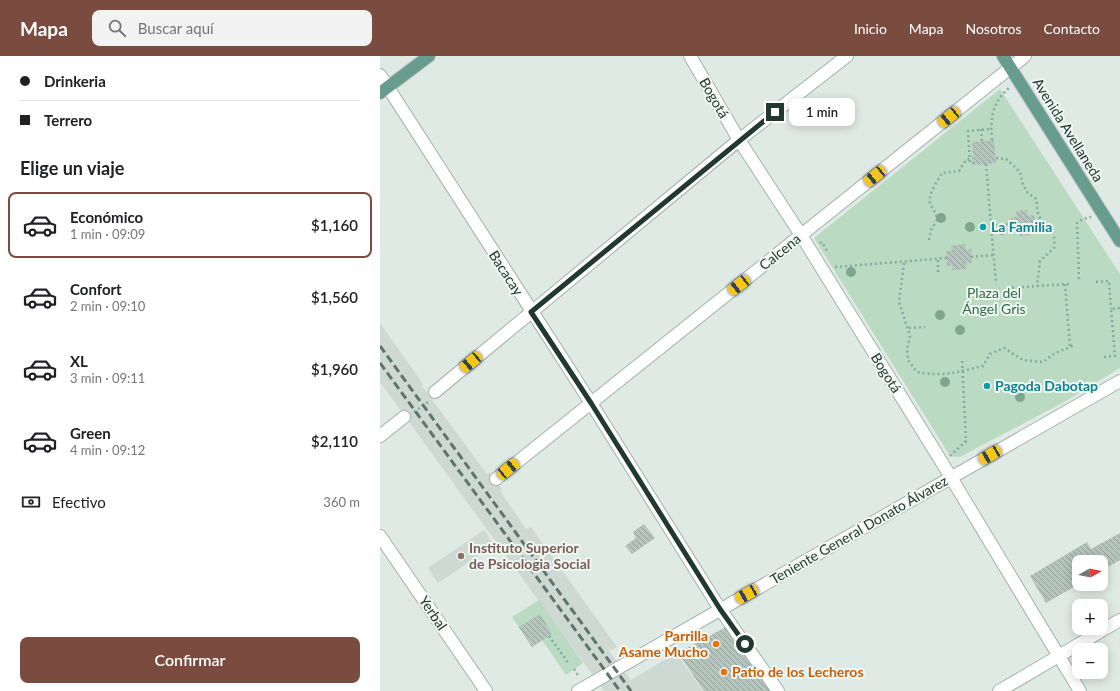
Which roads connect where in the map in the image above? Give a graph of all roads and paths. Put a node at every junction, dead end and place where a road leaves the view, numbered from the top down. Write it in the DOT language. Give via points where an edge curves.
graph roads {
  1 [pos="429,56"];
  2 [pos="690,56"];
  3 [pos="847,56"];
  4 [pos="1002,56"];
  5 [pos="1025,56"];
  6 [pos="1010,68"];
  7 [pos="380,75"];
  8 [pos="1018,80"];
  9 [pos="384,90"];
  10 [pos="991,128"];
  11 [pos="981,129"];
  12 [pos="739,140"];
  13 [pos="992,140"];
  14 [pos="982,141"];
  15 [pos="973,158"];
  16 [pos="996,158"];
  17 [pos="969,159"];
  18 [pos="974,163"];
  19 [pos="986,164"];
  20 [pos="1103,215"];
  21 [pos="1011,224"];
  22 [pos="991,226"];
  23 [pos="801,235"];
  24 [pos="929,240"];
  25 [pos="1120,241"];
  26 [pos="809,249"];
  27 [pos="828,254"];
  28 [pos="993,255"];
  29 [pos="971,257"];
  30 [pos="947,258"];
  31 [pos="938,260"];
  32 [pos="831,261"];
  33 [pos="904,263"];
  34 [pos="938,272"];
  35 [pos="1079,279"];
  36 [pos="1096,282"];
  37 [pos="996,284"];
  38 [pos="1065,284"];
  39 [pos="1069,284"];
  40 [pos="1037,286"];
  41 [pos="1008,288"];
  42 [pos="1120,308"];
  43 [pos="1111,309"];
  44 [pos="531,312"];
  45 [pos="925,327"];
  46 [pos="909,328"];
  47 [pos="1075,345"];
  48 [pos="1070,346"];
  49 [pos="1104,357"];
  50 [pos="962,360"];
  51 [pos="962,371"];
  52 [pos="1120,381"];
  53 [pos="432,396"];
  54 [pos="591,403"];
  55 [pos="404,418"];
  56 [pos="380,436"];
  57 [pos="941,461"];
  58 [pos="951,478"];
  59 [pos="496,479"];
  60 [pos="380,536"];
  61 [pos="720,609"];
  62 [pos="1120,620"];
  63 [pos="549,636"];
  64 [pos="1059,656"];
  65 [pos="569,664"];
  66 [pos="486,691"];
  67 [pos="578,691"];
  68 [pos="778,691"];
  69 [pos="999,691"];
  70 [pos="1080,691"];
  1 -- 9 [label="main road"];
  2 -- 12 [label="street, Bogotá"];
  3 -- 12 [label="street"];
  4 -- 6 [label="main road, Avenida Avellaneda"];
  5 -- 6 [label="street, Calcena"];
  6 -- 8 [label="main road, Avenida Avellaneda"];
  6 -- 23 [label="street, Calcena"];
  7 -- 9 [label="street, Bacacay"];
  8 -- 10 [label="path" via="998,97 990,121"];
  8 -- 20 [label="main road, Avenida Avellaneda"];
  9 -- 44 [label="street, Bacacay"];
  10 -- 11 [label="path"];
  10 -- 13 [label="path"];
  11 -- 14 [label="path"];
  11 -- 17 [label="path" via="968,131"];
  12 -- 23 [label="street, Bogotá"];
  12 -- 44 [label="street"];
  15 -- 17 [label="path"];
  16 -- 40 [label="path" via="1006,159 1020,172 1023,185 1028,193 1036,198 1039,217 1051,229 1055,241 1054,248 1040,262"];
  17 -- 18 [label="path" via="970,163"];
  17 -- 24 [label="path" via="959,171 942,173 930,197 930,204 937,213 938,220 931,230"];
  19 -- 22 [label="path"];
  20 -- 25 [label="main road, Avenida Avellaneda"];
  20 -- 35 [label="path" via="1076,223"];
  21 -- 22 [label="path"];
  22 -- 28 [label="path"];
  23 -- 26 [label="street, Bogotá"];
  23 -- 54 [label="street, Calcena"];
  26 -- 27 [label="path" via="822,242"];
  26 -- 57 [label="street, Bogotá"];
  28 -- 29 [label="path"];
  28 -- 37 [label="path"];
  30 -- 31 [label="path"];
  31 -- 33 [label="path"];
  31 -- 34 [label="path"];
  32 -- 33 [label="path" via="834,267"];
  33 -- 46 [label="path" via="900,302"];
  36 -- 43 [label="path" via="1109,281"];
  38 -- 39 [label="path"];
  38 -- 40 [label="path"];
  38 -- 48 [label="path"];
  40 -- 41 [label="path"];
  42 -- 43 [label="path"];
  43 -- 49 [label="path" via="1115,356"];
  44 -- 53 [label="street"];
  44 -- 54 [label="street, Bacacay"];
  45 -- 46 [label="path"];
  46 -- 51 [label="path" via="908,360 918,372 948,375"];
  47 -- 48 [label="path"];
  48 -- 51 [label="path" via="1043,362 1023,360 1004,348 990,354 983,366"];
  50 -- 51 [label="path"];
  51 -- 57 [label="path" via="966,441"];
  52 -- 58 [label="street, Teniente General Donato Álvarez"];
  53 -- 55 [label="path"];
  54 -- 59 [label="street, Calcena"];
  54 -- 61 [label="street, Bacacay"];
  55 -- 56 [label="street"];
  57 -- 58 [label="street, Bogotá"];
  58 -- 61 [label="street, Teniente General Donato Álvarez"];
  58 -- 64 [label="street, Bogotá"];
  60 -- 66 [label="street, Yerbal"];
  61 -- 67 [label="street, Teniente General Donato Álvarez"];
  61 -- 68 [label="street, Bacacay"];
  62 -- 64 [label="street"];
  63 -- 65 [label="path"];
  64 -- 69 [label="street"];
  64 -- 70 [label="street, Bogotá"];
}
